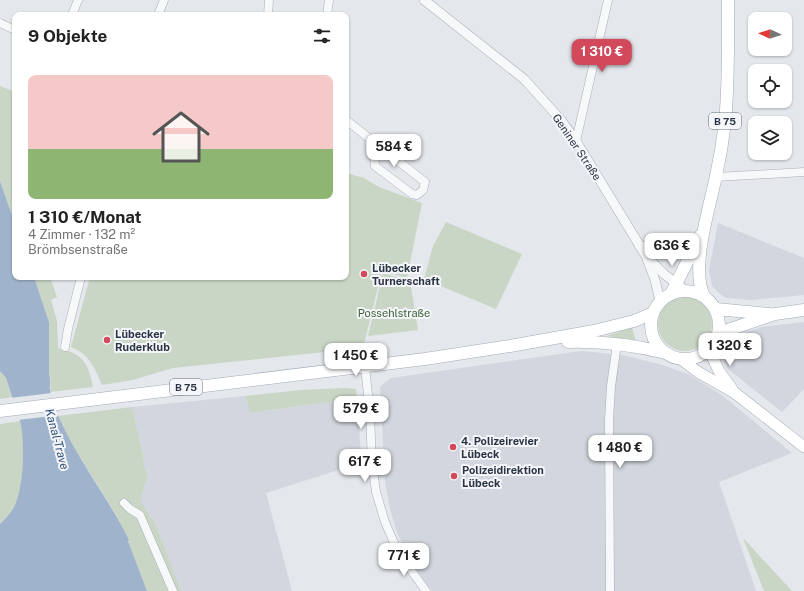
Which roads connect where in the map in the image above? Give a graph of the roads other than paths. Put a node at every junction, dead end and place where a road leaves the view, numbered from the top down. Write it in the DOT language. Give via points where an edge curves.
graph roads {
  1 [pos="78,0"];
  2 [pos="164,0"];
  3 [pos="269,0"];
  4 [pos="330,0"];
  5 [pos="424,0"];
  6 [pos="608,0"];
  7 [pos="727,4"];
  8 [pos="73,12"];
  9 [pos="159,12"];
  10 [pos="268,12"];
  11 [pos="328,12"];
  12 [pos="0,23"];
  13 [pos="12,29"];
  14 [pos="349,122"];
  15 [pos="576,141"];
  16 [pos="374,142"];
  17 [pos="804,172"];
  18 [pos="716,177"];
  19 [pos="704,228"];
  20 [pos="697,243"];
  21 [pos="640,246"];
  22 [pos="646,256"];
  23 [pos="80,280"];
  24 [pos="677,289"];
  25 [pos="704,296"];
  26 [pos="660,301"];
  27 [pos="716,309"];
  28 [pos="804,310"];
  29 [pos="653,313"];
  30 [pos="775,314"];
  31 [pos="719,333"];
  32 [pos="618,344"];
  33 [pos="510,346"];
  34 [pos="65,347"];
  35 [pos="709,350"];
  36 [pos="666,353"];
  37 [pos="681,359"];
  38 [pos="366,366"];
  39 [pos="735,392"];
  40 [pos="1,411"];
  41 [pos="804,447"];
  42 [pos="124,503"];
  43 [pos="173,591"];
  44 [pos="426,591"];
  45 [pos="610,591"];
  1 -- 8 [label="street"];
  2 -- 9 [label="street"];
  3 -- 10 [label="street"];
  4 -- 11 [label="street"];
  5 -- 15 [label="street, Geniner Straße" via="524,79 562,120"];
  6 -- 15 [label="street"];
  7 -- 18 [label="main road, B 75" via="728,92"];
  12 -- 13 [label="street"];
  14 -- 16 [label="street"];
  15 -- 21 [label="street, Geniner Straße"];
  16 -- 16 [label="street" via="425,182 424,190 417,195 412,194 375,166"];
  17 -- 18 [label="street"];
  18 -- 19 [label="main road, B 75"];
  19 -- 20 [label="main road, B 75"];
  19 -- 25 [label="main road, B 75" via="700,284"];
  20 -- 21 [label="street"];
  20 -- 24 [label="main road, B 75"];
  21 -- 22 [label="street, Geniner Straße"];
  22 -- 24 [label="street, Geniner Straße"];
  22 -- 26 [label="street, Geniner Straße"];
  23 -- 34 [label="street"];
  24 -- 25 [label="main road"];
  24 -- 26 [label="main road"];
  25 -- 27 [label="main road"];
  26 -- 29 [label="main road"];
  27 -- 30 [label="main road"];
  27 -- 31 [label="main road" via="720,324"];
  28 -- 30 [label="main road"];
  29 -- 33 [label="main road, B 75" via="634,321 594,331"];
  29 -- 36 [label="main road" via="652,335"];
  30 -- 31 [label="main road"];
  31 -- 35 [label="main road"];
  32 -- 33 [label="main road, B 75" via="581,342"];
  32 -- 36 [label="main road, B 75"];
  32 -- 45 [label="street" via="615,352 609,420"];
  33 -- 38 [label="main road, B 75"];
  35 -- 37 [label="main road" via="701,356"];
  35 -- 39 [label="main road" via="719,371"];
  36 -- 37 [label="main road"];
  37 -- 39 [label="main road" via="698,372"];
  38 -- 40 [label="main road, B 75"];
  38 -- 44 [label="street" via="376,492 398,552"];
  39 -- 41 [label="main road"];
  42 -- 43 [label="street" via="140,515"];
}
